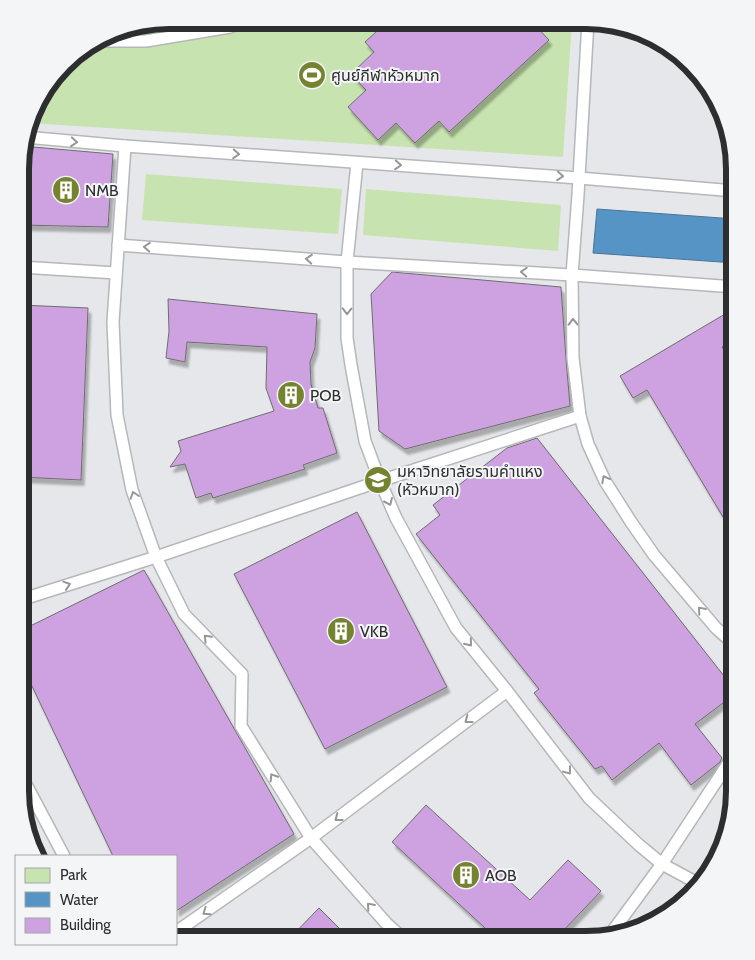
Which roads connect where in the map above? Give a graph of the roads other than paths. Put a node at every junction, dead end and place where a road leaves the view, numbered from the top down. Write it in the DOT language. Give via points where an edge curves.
graph roads {
  1 [pos="218,29"];
  2 [pos="588,29"];
  3 [pos="112,41"];
  4 [pos="33,138"];
  5 [pos="125,146"];
  6 [pos="357,163"];
  7 [pos="579,178"];
  8 [pos="726,190"];
  9 [pos="118,245"];
  10 [pos="348,262"];
  11 [pos="29,268"];
  12 [pos="116,273"];
  13 [pos="572,275"];
  14 [pos="726,286"];
  15 [pos="580,416"];
  16 [pos="380,481"];
  17 [pos="156,557"];
  18 [pos="29,597"];
  19 [pos="726,637"];
  20 [pos="507,691"];
  21 [pos="726,767"];
  22 [pos="29,790"];
  23 [pos="311,838"];
  24 [pos="63,855"];
  25 [pos="662,864"];
  26 [pos="694,881"];
  27 [pos="614,929"];
  28 [pos="178,931"];
  29 [pos="395,931"];
  1 -- 3 [label="lane" via="146,41"];
  2 -- 7 [label="lane"];
  4 -- 5 [label="lane, one-way"];
  5 -- 6 [label="lane, one-way"];
  5 -- 9 [label="lane"];
  6 -- 7 [label="lane, one-way"];
  6 -- 10 [label="lane"];
  7 -- 8 [label="lane"];
  7 -- 13 [label="lane"];
  10 -- 9 [label="lane, one-way"];
  9 -- 12 [label="lane"];
  13 -- 10 [label="lane, one-way"];
  10 -- 16 [label="lane, one-way" via="347,338 365,441"];
  11 -- 12 [label="lane"];
  17 -- 12 [label="lane, one-way" via="132,490 117,415 113,322"];
  13 -- 14 [label="lane"];
  15 -- 13 [label="lane, one-way" via="573,358"];
  15 -- 16 [label="lane"];
  19 -- 15 [label="lane, one-way" via="654,555 631,522 605,480 588,444"];
  16 -- 17 [label="lane"];
  16 -- 20 [label="lane, one-way" via="396,518 456,628"];
  18 -- 17 [label="lane, one-way"];
  23 -- 17 [label="lane, one-way" via="241,726 242,674 184,614"];
  20 -- 23 [label="lane, one-way"];
  20 -- 25 [label="lane, one-way" via="589,798"];
  21 -- 25 [label="lane"];
  22 -- 24 [label="lane"];
  23 -- 28 [label="lane, one-way"];
  29 -- 23 [label="lane, one-way"];
  25 -- 26 [label="lane"];
  25 -- 27 [label="lane"];
}
